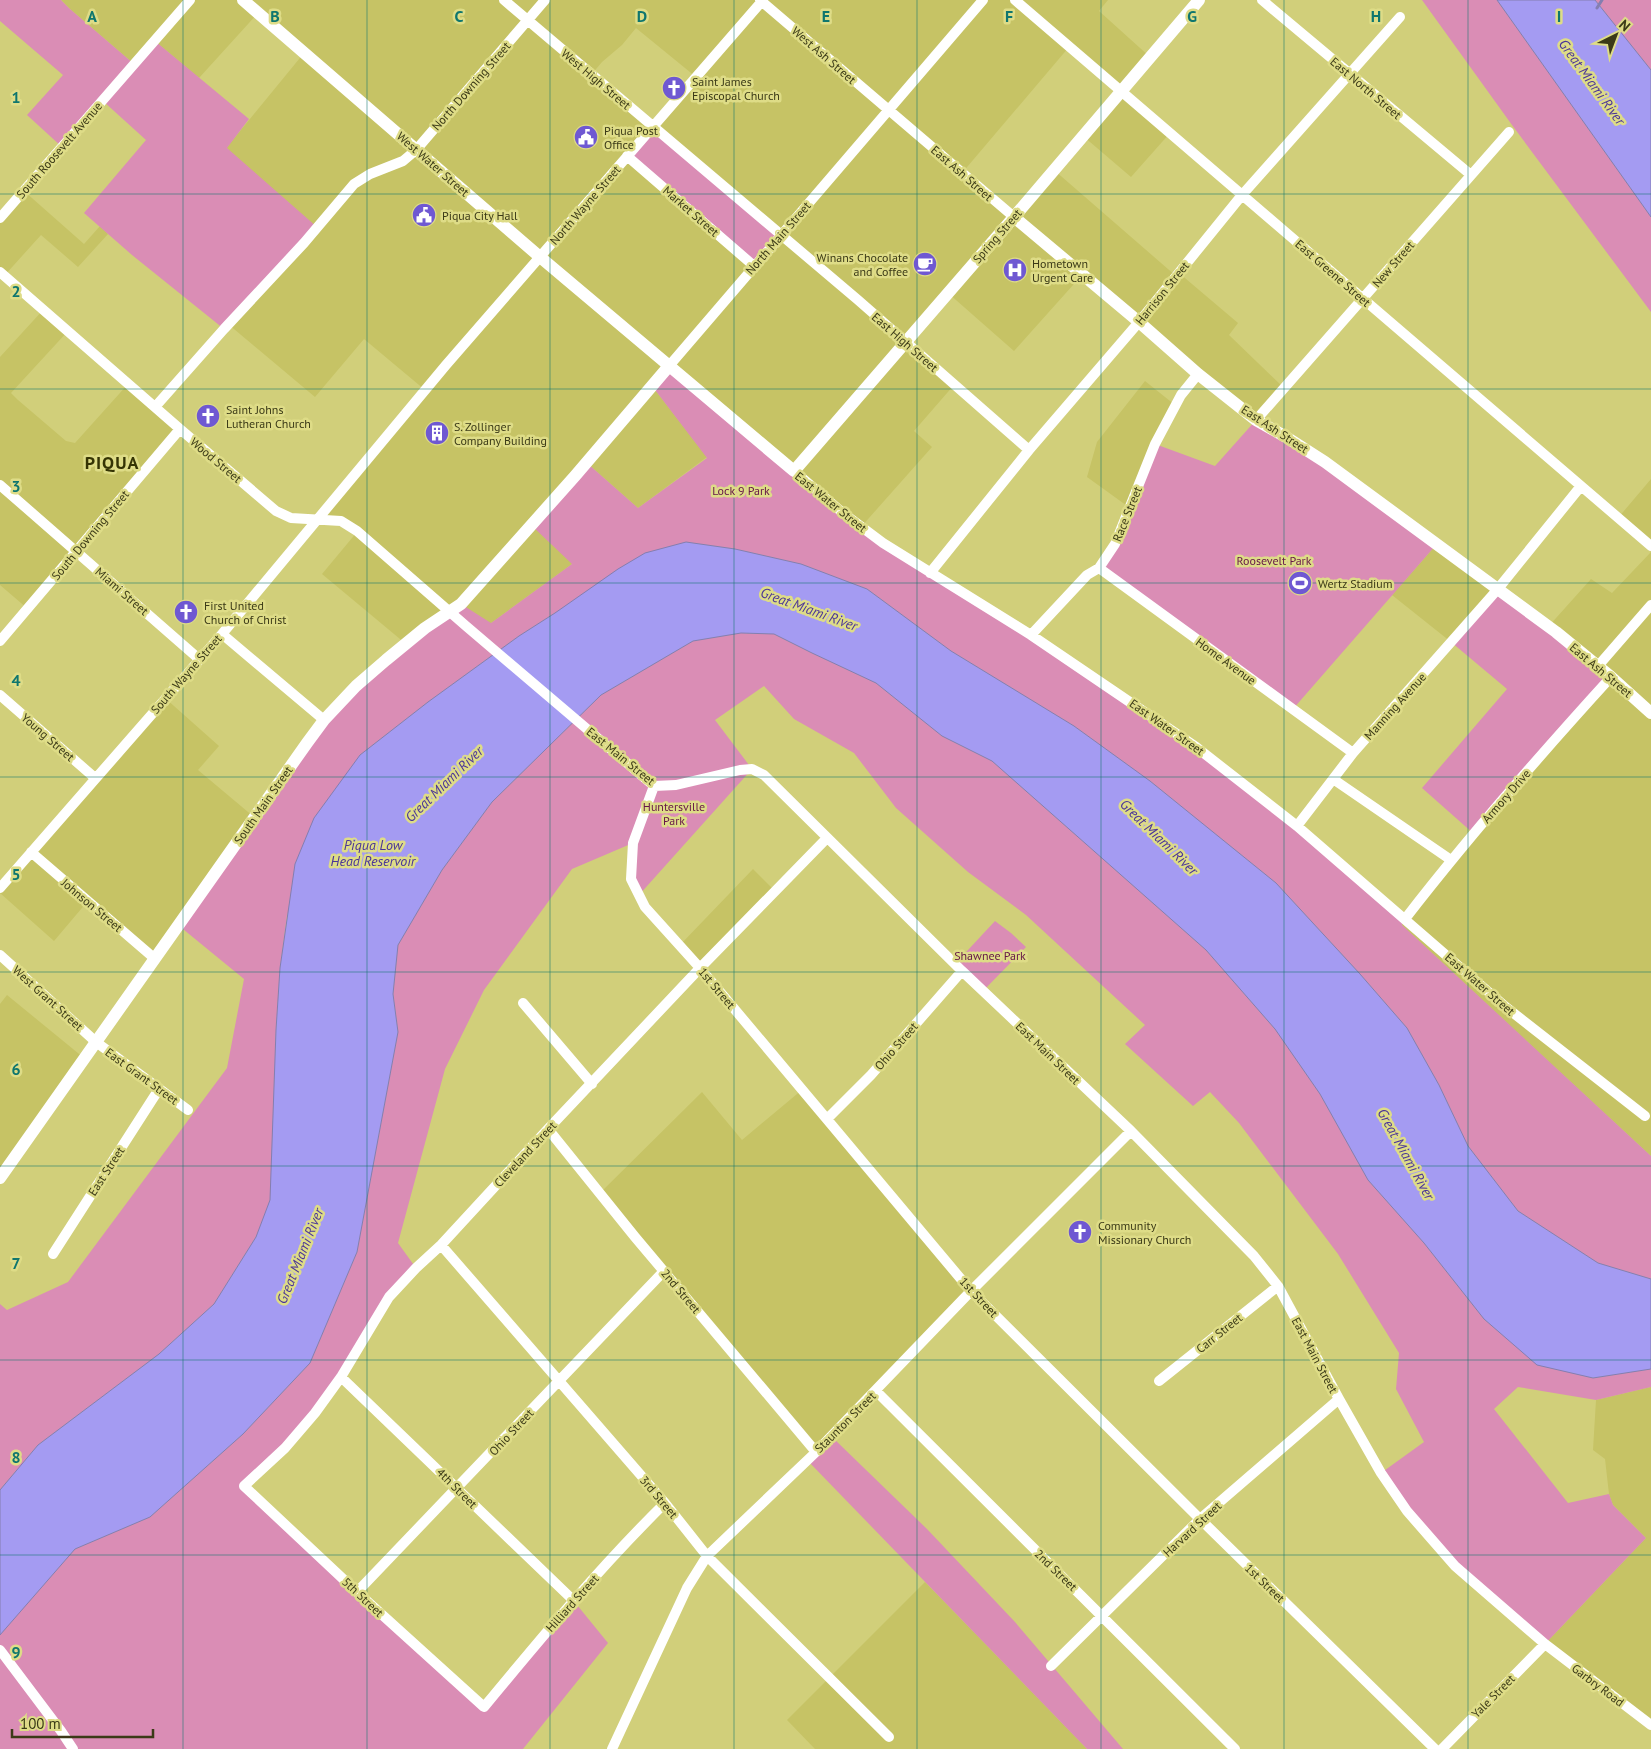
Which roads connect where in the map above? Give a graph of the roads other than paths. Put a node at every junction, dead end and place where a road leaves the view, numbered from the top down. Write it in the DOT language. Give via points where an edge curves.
graph roads {
  1 [pos="190,0"];
  2 [pos="243,0"];
  3 [pos="504,0"];
  4 [pos="546,0"];
  5 [pos="761,0"];
  6 [pos="983,0"];
  7 [pos="1015,0"];
  8 [pos="1199,0"];
  9 [pos="1262,0"];
  10 [pos="1400,17"];
  11 [pos="528,20"];
  12 [pos="1349,73"];
  13 [pos="1121,91"];
  14 [pos="889,111"];
  15 [pos="653,127"];
  16 [pos="1509,132"];
  17 [pos="416,150"];
  18 [pos="627,156"];
  19 [pos="1471,175"];
  20 [pos="1242,195"];
  21 [pos="1014,217"];
  22 [pos="0,218"];
  23 [pos="781,235"];
  24 [pos="540,257"];
  25 [pos="754,266"];
  26 [pos="0,272"];
  27 [pos="1363,298"];
  28 [pos="1139,322"];
  29 [pos="905,342"];
  30 [pos="446,365"];
  31 [pos="669,366"];
  32 [pos="1198,374"];
  33 [pos="155,407"];
  34 [pos="1256,420"];
  35 [pos="180,429"];
  36 [pos="1029,450"];
  37 [pos="794,471"];
  38 [pos="575,476"];
  39 [pos="0,485"];
  40 [pos="1581,486"];
  41 [pos="318,519"];
  42 [pos="1651,546"];
  43 [pos="77,551"];
  44 [pos="1099,568"];
  45 [pos="930,573"];
  46 [pos="1498,590"];
  47 [pos="1651,605"];
  48 [pos="450,612"];
  49 [pos="222,634"];
  50 [pos="1031,635"];
  51 [pos="0,641"];
  52 [pos="199,659"];
  53 [pos="1598,666"];
  54 [pos="1611,677"];
  55 [pos="0,695"];
  56 [pos="1651,713"];
  57 [pos="324,720"];
  58 [pos="1353,753"];
  59 [pos="95,778"];
  60 [pos="1333,779"];
  61 [pos="654,786"];
  62 [pos="1297,826"];
  63 [pos="827,838"];
  64 [pos="31,852"];
  65 [pos="1451,860"];
  66 [pos="0,888"];
  67 [pos="1406,919"];
  68 [pos="0,954"];
  69 [pos="154,958"];
  70 [pos="700,968"];
  71 [pos="962,971"];
  72 [pos="523,1003"];
  73 [pos="96,1042"];
  74 [pos="592,1084"];
  75 [pos="159,1089"];
  76 [pos="188,1110"];
  77 [pos="1645,1116"];
  78 [pos="828,1118"];
  79 [pos="548,1129"];
  80 [pos="1130,1131"];
  81 [pos="0,1178"];
  82 [pos="441,1245"];
  83 [pos="53,1254"];
  84 [pos="664,1271"];
  85 [pos="1278,1286"];
  86 [pos="971,1291"];
  87 [pos="340,1376"];
  88 [pos="1159,1381"];
  89 [pos="559,1382"];
  90 [pos="876,1391"];
  91 [pos="1338,1399"];
  92 [pos="816,1452"];
  93 [pos="244,1486"];
  94 [pos="457,1489"];
  95 [pos="665,1503"];
  96 [pos="1200,1519"];
  97 [pos="707,1556"];
  98 [pos="357,1592"];
  99 [pos="573,1600"];
  100 [pos="1103,1616"];
  101 [pos="1545,1644"];
  102 [pos="0,1650"];
  103 [pos="1051,1666"];
  104 [pos="484,1706"];
  105 [pos="1651,1725"];
  106 [pos="889,1737"];
  107 [pos="73,1749"];
  108 [pos="612,1749"];
  109 [pos="1235,1749"];
  110 [pos="1435,1749"];
  111 [pos="1442,1749"];
  1 -- 22 [label="street, South Roosevelt Avenue"];
  2 -- 17 [label="main road, West Water Street"];
  3 -- 11 [label="street, West High Street"];
  4 -- 11 [label="street, North Downing Street"];
  5 -- 14 [label="street, West Ash Street"];
  5 -- 15 [label="street, North Wayne Street"];
  6 -- 14 [label="street, North Main Street"];
  7 -- 13 [label="street, East Greene Street"];
  8 -- 13 [label="main road, Spring Street"];
  9 -- 12 [label="street, East North Street"];
  10 -- 12 [label="street, Harrison Street"];
  11 -- 15 [label="street, West High Street"];
  11 -- 17 [label="street, North Downing Street"];
  12 -- 19 [label="street, East North Street"];
  12 -- 20 [label="street, Harrison Street"];
  13 -- 20 [label="street, East Greene Street"];
  13 -- 21 [label="main road, Spring Street"];
  14 -- 21 [label="street, East Ash Street"];
  14 -- 23 [label="street, North Main Street"];
  15 -- 18 [label="street, North Wayne Street"];
  15 -- 23 [label="street, West High Street"];
  16 -- 19 [label="street, New Street"];
  17 -- 24 [label="main road, West Water Street"];
  17 -- 33 [label="street, North Downing Street" via="403,161 354,184"];
  18 -- 24 [label="street, North Wayne Street"];
  18 -- 25 [label="street, Market Street"];
  19 -- 27 [label="street, New Street"];
  20 -- 27 [label="street, East Greene Street"];
  20 -- 28 [label="street, Harrison Street"];
  21 -- 28 [label="main road, East Ash Street"];
  21 -- 29 [label="main road, Spring Street"];
  23 -- 25 [label="street, North Main Street"];
  23 -- 29 [label="street, East High Street"];
  24 -- 30 [label="street, North Wayne Street"];
  24 -- 31 [label="main road, West Water Street"];
  25 -- 31 [label="street, North Main Street"];
  26 -- 33 [label="street, Wood Street"];
  27 -- 34 [label="street, New Street"];
  27 -- 40 [label="street, East Greene Street"];
  28 -- 32 [label="main road, East Ash Street"];
  28 -- 36 [label="street, Harrison Street"];
  29 -- 36 [label="street, East High Street"];
  29 -- 37 [label="main road, Spring Street"];
  30 -- 41 [label="street, South Wayne Street"];
  31 -- 37 [label="main road, East Water Street"];
  31 -- 38 [label="main road, North Main Street"];
  32 -- 34 [label="main road, East Ash Street"];
  32 -- 44 [label="street, Race Street" via="1181,395 1159,436 1115,544"];
  33 -- 35 [label="street, Wood Street"];
  34 -- 46 [label="main road, East Ash Street" via="1325,462"];
  35 -- 41 [label="street, Wood Street" via="276,511 291,518"];
  35 -- 43 [label="street, South Downing Street"];
  36 -- 45 [label="street, Harrison Street"];
  37 -- 45 [label="street, East Water Street" via="842,513"];
  38 -- 48 [label="main road, South Main Street" via="461,604"];
  39 -- 43 [label="street, Miami Street"];
  40 -- 42 [label="street, East Greene Street"];
  40 -- 46 [label="street, Manning Avenue"];
  41 -- 48 [label="street, Wood Street" via="340,521 357,532"];
  41 -- 49 [label="street, South Wayne Street"];
  43 -- 51 [label="street, South Downing Street"];
  43 -- 52 [label="street, Miami Street"];
  44 -- 50 [label="street, Race Street" via="1087,575"];
  44 -- 58 [label="street, Home Avenue"];
  45 -- 50 [label="street, East Water Street"];
  46 -- 53 [label="main road, East Ash Street"];
  46 -- 58 [label="street, Manning Avenue"];
  47 -- 53 [label="street"];
  48 -- 57 [label="main road, South Main Street" via="386,660"];
  48 -- 61 [label="street, East Main Street"];
  49 -- 52 [label="street, South Wayne Street"];
  49 -- 57 [label="street"];
  50 -- 62 [label="street, East Water Street" via="1196,747"];
  52 -- 59 [label="street, South Wayne Street"];
  53 -- 54 [label="main road, East Ash Street"];
  54 -- 56 [label="main road, East Ash Street"];
  54 -- 65 [label="street, Armory Drive"];
  55 -- 59 [label="street, Young Street"];
  57 -- 69 [label="main road, South Main Street"];
  58 -- 60 [label="street, Manning Avenue"];
  59 -- 64 [label="street, South Wayne Street"];
  60 -- 62 [label="street, Manning Avenue"];
  60 -- 65 [label="street"];
  61 -- 63 [label="street, East Main Street" via="676,785 752,769 764,775"];
  61 -- 70 [label="street, 1st Street" via="633,843 631,879 645,907"];
  62 -- 67 [label="street, East Water Street"];
  63 -- 70 [label="street, Cleveland Street"];
  63 -- 71 [label="street, East Main Street"];
  64 -- 66 [label="street, South Wayne Street"];
  64 -- 69 [label="street, Johnson Street"];
  65 -- 67 [label="street, Armory Drive"];
  67 -- 77 [label="street, East Water Street" via="1507,1008"];
  68 -- 73 [label="street, West Grant Street"];
  69 -- 73 [label="main road, South Main Street"];
  70 -- 74 [label="street, Cleveland Street"];
  70 -- 78 [label="street, 1st Street"];
  71 -- 78 [label="street, Ohio Street" via="871,1075"];
  71 -- 80 [label="street, East Main Street"];
  72 -- 74 [label="street"];
  73 -- 75 [label="street, East Grant Street"];
  73 -- 81 [label="main road, South Main Street"];
  74 -- 79 [label="street, Cleveland Street"];
  75 -- 76 [label="street, East Grant Street"];
  75 -- 83 [label="street, East Street"];
  78 -- 86 [label="street, 1st Street"];
  79 -- 82 [label="street, Cleveland Street"];
  79 -- 84 [label="street, 2nd Street"];
  80 -- 85 [label="street, East Main Street" via="1254,1256"];
  80 -- 86 [label="street, Staunton Street"];
  82 -- 87 [label="street, Cleveland Street" via="390,1297"];
  82 -- 89 [label="street, 3rd Street"];
  84 -- 89 [label="street, Ohio Street"];
  84 -- 92 [label="street, 2nd Street"];
  85 -- 88 [label="street, Carr Street"];
  85 -- 91 [label="street, East Main Street"];
  86 -- 90 [label="street, Staunton Street"];
  86 -- 96 [label="street, 1st Street"];
  87 -- 93 [label="street, Cleveland Street" via="285,1448"];
  87 -- 94 [label="street, 4th Street"];
  89 -- 94 [label="street, Ohio Street"];
  89 -- 95 [label="street, 3rd Street"];
  90 -- 92 [label="street, Staunton Street"];
  90 -- 100 [label="street, 2nd Street"];
  91 -- 96 [label="street, Harvard Street"];
  91 -- 101 [label="street, East Main Street" via="1407,1511 1455,1566"];
  92 -- 97 [label="street, Staunton Street"];
  93 -- 98 [label="street, 5th Street"];
  94 -- 98 [label="street, Ohio Street"];
  94 -- 99 [label="street, 4th Street"];
  95 -- 97 [label="street, 3rd Street"];
  95 -- 99 [label="street, Hilliard Street"];
  96 -- 100 [label="street, Harvard Street"];
  96 -- 110 [label="street, 1st Street"];
  97 -- 106 [label="street, 3rd Street"];
  97 -- 108 [label="street, Staunton Street" via="687,1588"];
  98 -- 104 [label="street, 5th Street"];
  99 -- 104 [label="street, Hilliard Street"];
  100 -- 103 [label="street, Harvard Street"];
  100 -- 109 [label="street, 2nd Street"];
  101 -- 105 [label="street, Garbry Road"];
  101 -- 111 [label="street, Yale Street"];
  102 -- 107 [label="street"];
}
